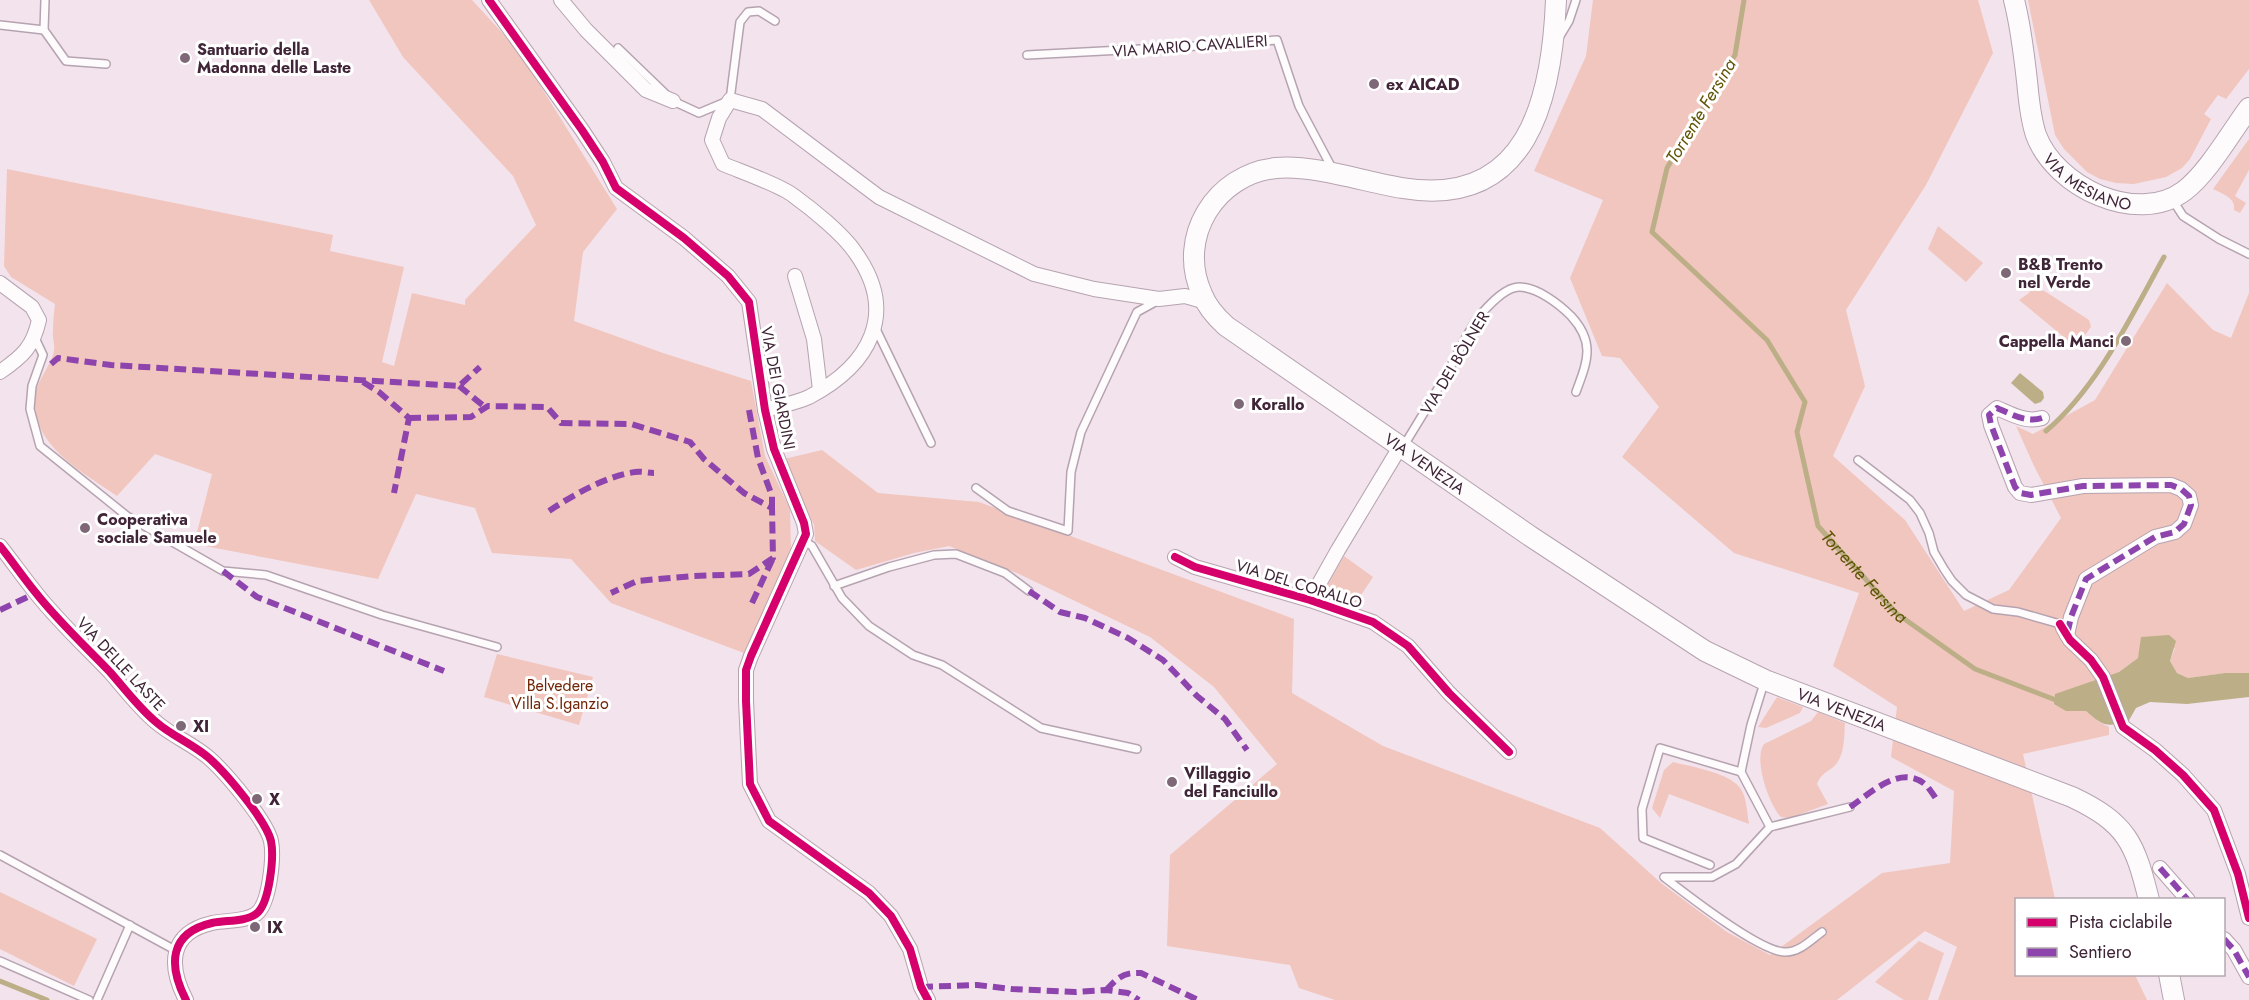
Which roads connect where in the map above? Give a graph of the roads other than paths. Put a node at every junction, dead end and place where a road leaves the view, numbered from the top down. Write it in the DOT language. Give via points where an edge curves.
graph roads {
  1 [pos="45,0"];
  2 [pos="561,0"];
  3 [pos="1556,0"];
  4 [pos="1576,0"];
  5 [pos="2014,0"];
  6 [pos="488,2"];
  7 [pos="775,21"];
  8 [pos="0,25"];
  9 [pos="44,30"];
  10 [pos="618,48"];
  11 [pos="1553,48"];
  12 [pos="1027,55"];
  13 [pos="106,64"];
  14 [pos="730,100"];
  15 [pos="673,101"];
  16 [pos="2249,108"];
  17 [pos="1336,175"];
  18 [pos="2172,198"];
  19 [pos="2249,254"];
  20 [pos="795,276"];
  21 [pos="0,283"];
  22 [pos="1159,299"];
  23 [pos="1206,302"];
  24 [pos="875,327"];
  25 [pos="35,339"];
  26 [pos="0,372"];
  27 [pos="820,390"];
  28 [pos="1576,392"];
  29 [pos="765,410"];
  30 [pos="2042,418"];
  31 [pos="931,443"];
  32 [pos="1401,448"];
  33 [pos="1858,459"];
  34 [pos="976,488"];
  35 [pos="804,541"];
  36 [pos="0,546"];
  37 [pos="1175,557"];
  38 [pos="834,586"];
  39 [pos="1029,591"];
  40 [pos="1310,600"];
  41 [pos="2064,630"];
  42 [pos="497,647"];
  43 [pos="1765,680"];
  44 [pos="1137,749"];
  45 [pos="1509,752"];
  46 [pos="1741,772"];
  47 [pos="1850,807"];
  48 [pos="1770,828"];
  49 [pos="0,855"];
  50 [pos="1710,865"];
  51 [pos="2160,868"];
  52 [pos="2148,898"];
  53 [pos="2186,898"];
  54 [pos="2249,918"];
  55 [pos="133,927"];
  56 [pos="1822,932"];
  57 [pos="2225,941"];
  58 [pos="175,950"];
  59 [pos="0,961"];
  60 [pos="2169,976"];
  61 [pos="2249,977"];
  62 [pos="88,1000"];
  63 [pos="97,1000"];
  64 [pos="186,1000"];
  65 [pos="928,1000"];
  66 [pos="2174,1000"];
  1 -- 9 [label="lane"];
  2 -- 15 [label="street" via="646,90"];
  3 -- 11 [label="main road, VIA VENEZIA"];
  4 -- 11 [label="lane"];
  5 -- 18 [label="main road, VIA MESIANO" via="2030,115 2045,153 2076,184 2106,199 2149,203"];
  6 -- 29 [label="street, VIA DEI GIARDINI" via="582,130 616,188 684,238 728,276 748,302"];
  7 -- 14 [label="lane" via="759,11 748,12 740,22"];
  8 -- 9 [label="lane"];
  9 -- 13 [label="lane" via="66,61"];
  10 -- 15 [label="lane"];
  11 -- 17 [label="main road, VIA VENEZIA" via="1532,130 1505,163 1482,179 1451,189 1418,190"];
  12 -- 17 [label="lane, VIA MARIO CAVALIERI" via="1277,40 1299,105"];
  14 -- 15 [label="lane" via="699,113"];
  14 -- 22 [label="street" via="762,109 879,197 1014,265 1094,289"];
  14 -- 24 [label="street" via="712,140 723,164 793,194 855,251 877,301"];
  16 -- 18 [label="main road, VIA MESIANO" via="2199,178"];
  17 -- 23 [label="main road, VIA VENEZIA" via="1279,167 1250,174 1224,190 1206,211 1194,245 1195,274"];
  18 -- 19 [label="lane" via="2183,216"];
  20 -- 27 [label="street" via="814,339"];
  21 -- 25 [label="street" via="32,307 39,320"];
  22 -- 23 [label="street" via="1185,296"];
  22 -- 34 [label="lane" via="1137,312 1081,432 1071,472 1068,531 1008,511"];
  23 -- 32 [label="main road, VIA VENEZIA" via="1226,326"];
  24 -- 27 [label="street" via="860,360"];
  24 -- 31 [label="lane"];
  25 -- 26 [label="street"];
  25 -- 42 [label="lane" via="43,355 32,386 30,409 40,446 127,516 223,571 266,575 382,615"];
  27 -- 29 [label="street" via="808,398"];
  28 -- 32 [label="lane, VIA DEI BÒLNER" via="1588,359 1584,336 1557,304 1537,292 1512,289 1481,314"];
  29 -- 35 [label="street, VIA DEI GIARDINI" via="774,449 804,522"];
  30 -- 41 [label="street" via="2025,419 1997,408 1989,414 1990,425 2020,494 2084,486 2171,484 2189,496 2191,505 2184,524 2175,532 2155,537 2086,579"];
  32 -- 40 [label="street, VIA DEL CORALLO"];
  32 -- 43 [label="main road, VIA VENEZIA" via="1672,630"];
  33 -- 41 [label="lane" via="1910,500 1920,513 1944,569 1966,595 1993,609 2018,612"];
  35 -- 38 [label="lane" via="812,546"];
  35 -- 65 [label="street" via="746,670 750,784 769,821 869,893 891,916 910,949"];
  36 -- 58 [label="street, VIA DELLE LASTE" via="36,593 156,722 209,758 268,831 272,843 263,908 255,915 198,928 180,941"];
  37 -- 40 [label="street, VIA DEL CORALLO" via="1195,567"];
  38 -- 39 [label="lane" via="934,555 956,554 1005,573"];
  38 -- 44 [label="lane" via="869,626 913,655 942,665 1041,728"];
  40 -- 45 [label="street, VIA DEL CORALLO" via="1373,622 1408,646"];
  41 -- 54 [label="street" via="2103,677 2123,727 2183,775 2214,810 2238,874"];
  43 -- 46 [label="lane"];
  43 -- 52 [label="main road, VIA VENEZIA" via="2094,807 2129,838"];
  46 -- 48 [label="lane"];
  46 -- 50 [label="lane" via="1660,748 1642,808 1643,838"];
  47 -- 48 [label="lane"];
  48 -- 56 [label="lane" via="1736,864 1713,877 1664,877 1721,920 1774,951 1798,949"];
  49 -- 55 [label="lane"];
  51 -- 53 [label="street"];
  55 -- 58 [label="lane"];
  55 -- 63 [label="lane"];
  57 -- 61 [label="street"];
  58 -- 64 [label="street" via="180,988"];
  59 -- 62 [label="lane"];
  60 -- 66 [label="main road"];
}
